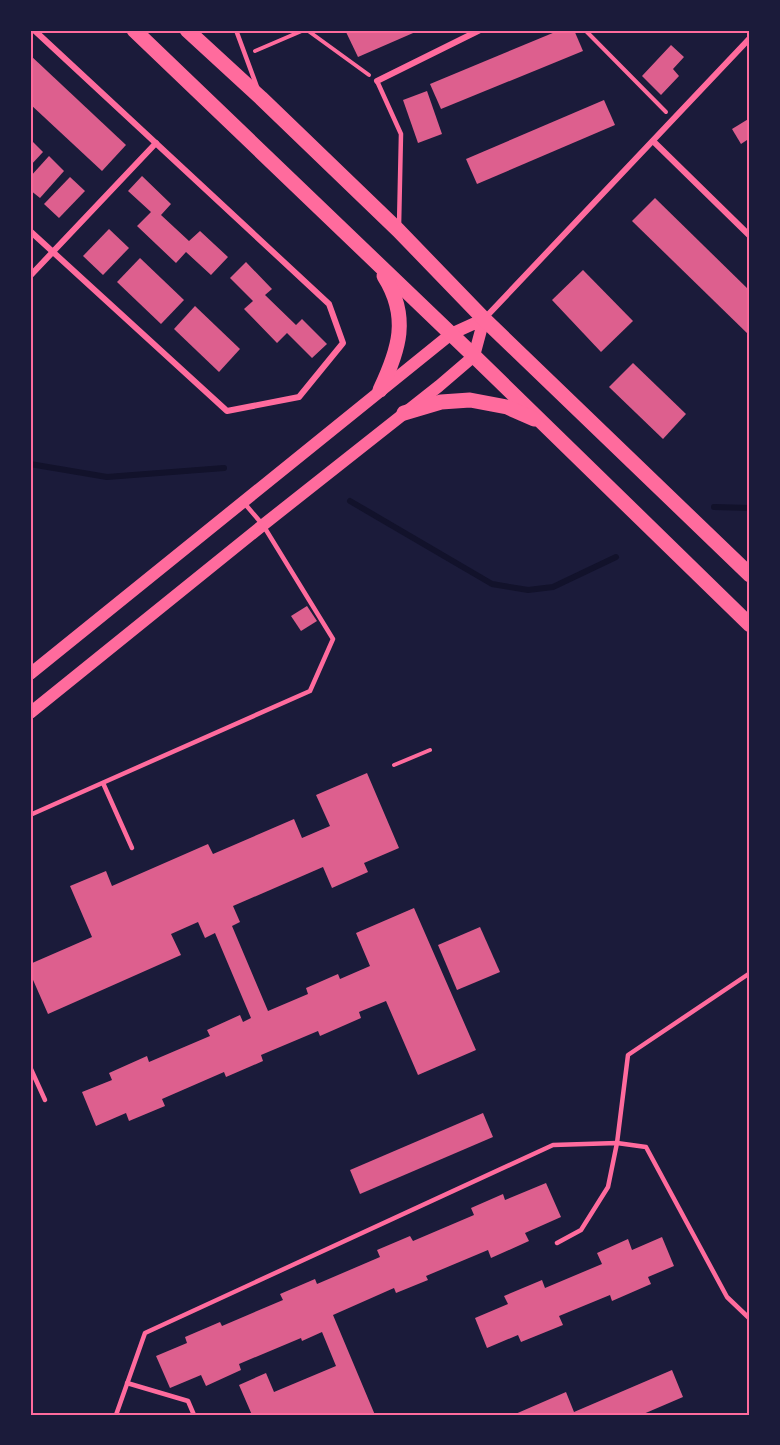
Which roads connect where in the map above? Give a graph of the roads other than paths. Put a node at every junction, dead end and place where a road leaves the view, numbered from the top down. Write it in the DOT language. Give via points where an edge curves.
graph roads {
  1 [pos="34,30"];
  2 [pos="134,30"];
  3 [pos="187,30"];
  4 [pos="236,30"];
  5 [pos="480,30"];
  6 [pos="750,38"];
  7 [pos="377,81"];
  8 [pos="261,98"];
  9 [pos="653,141"];
  10 [pos="156,143"];
  11 [pos="399,230"];
  12 [pos="30,231"];
  13 [pos="750,236"];
  14 [pos="53,252"];
  15 [pos="372,259"];
  16 [pos="30,276"];
  17 [pos="484,320"];
  18 [pos="451,334"];
  19 [pos="474,356"];
  20 [pos="380,390"];
  21 [pos="404,413"];
  22 [pos="546,425"];
  23 [pos="243,501"];
  24 [pos="263,525"];
  25 [pos="750,574"];
  26 [pos="750,625"];
  27 [pos="30,674"];
  28 [pos="30,713"];
  29 [pos="103,783"];
  30 [pos="30,815"];
  31 [pos="132,848"];
  32 [pos="750,973"];
  33 [pos="30,1067"];
  34 [pos="45,1100"];
  35 [pos="617,1143"];
  36 [pos="556,1243"];
  37 [pos="750,1319"];
  38 [pos="127,1383"];
  39 [pos="116,1415"];
  40 [pos="194,1415"];
  1 -- 10 [label="street"];
  2 -- 15 [label="highway"];
  3 -- 8 [label="highway"];
  4 -- 8 [label="lane"];
  5 -- 7 [label="street"];
  6 -- 9 [label="street"];
  7 -- 11 [label="lane" via="401,134"];
  8 -- 11 [label="highway"];
  9 -- 13 [label="street"];
  9 -- 17 [label="street"];
  10 -- 14 [label="street"];
  10 -- 14 [label="street" via="329,304 343,343 299,397 227,411"];
  11 -- 17 [label="highway"];
  12 -- 14 [label="street"];
  14 -- 16 [label="street"];
  15 -- 18 [label="highway"];
  15 -- 20 [label="highway" via="390,287 399,313 397,348"];
  17 -- 18 [label="main road"];
  17 -- 19 [label="main road"];
  17 -- 25 [label="highway"];
  18 -- 19 [label="highway"];
  18 -- 20 [label="main road"];
  19 -- 21 [label="main road"];
  19 -- 22 [label="highway"];
  20 -- 23 [label="main road"];
  21 -- 22 [label="highway" via="441,402 470,400 507,407"];
  21 -- 24 [label="main road"];
  22 -- 26 [label="highway"];
  23 -- 24 [label="lane"];
  23 -- 27 [label="main road"];
  24 -- 28 [label="main road"];
  24 -- 29 [label="lane" via="333,639 310,691"];
  29 -- 30 [label="lane"];
  29 -- 31 [label="lane"];
  32 -- 35 [label="lane" via="628,1055"];
  33 -- 34 [label="lane"];
  35 -- 36 [label="lane" via="608,1187 581,1230"];
  35 -- 37 [label="lane" via="646,1147 727,1297"];
  35 -- 38 [label="lane" via="553,1146 145,1333"];
  38 -- 39 [label="lane"];
  38 -- 40 [label="lane" via="188,1401"];
}
